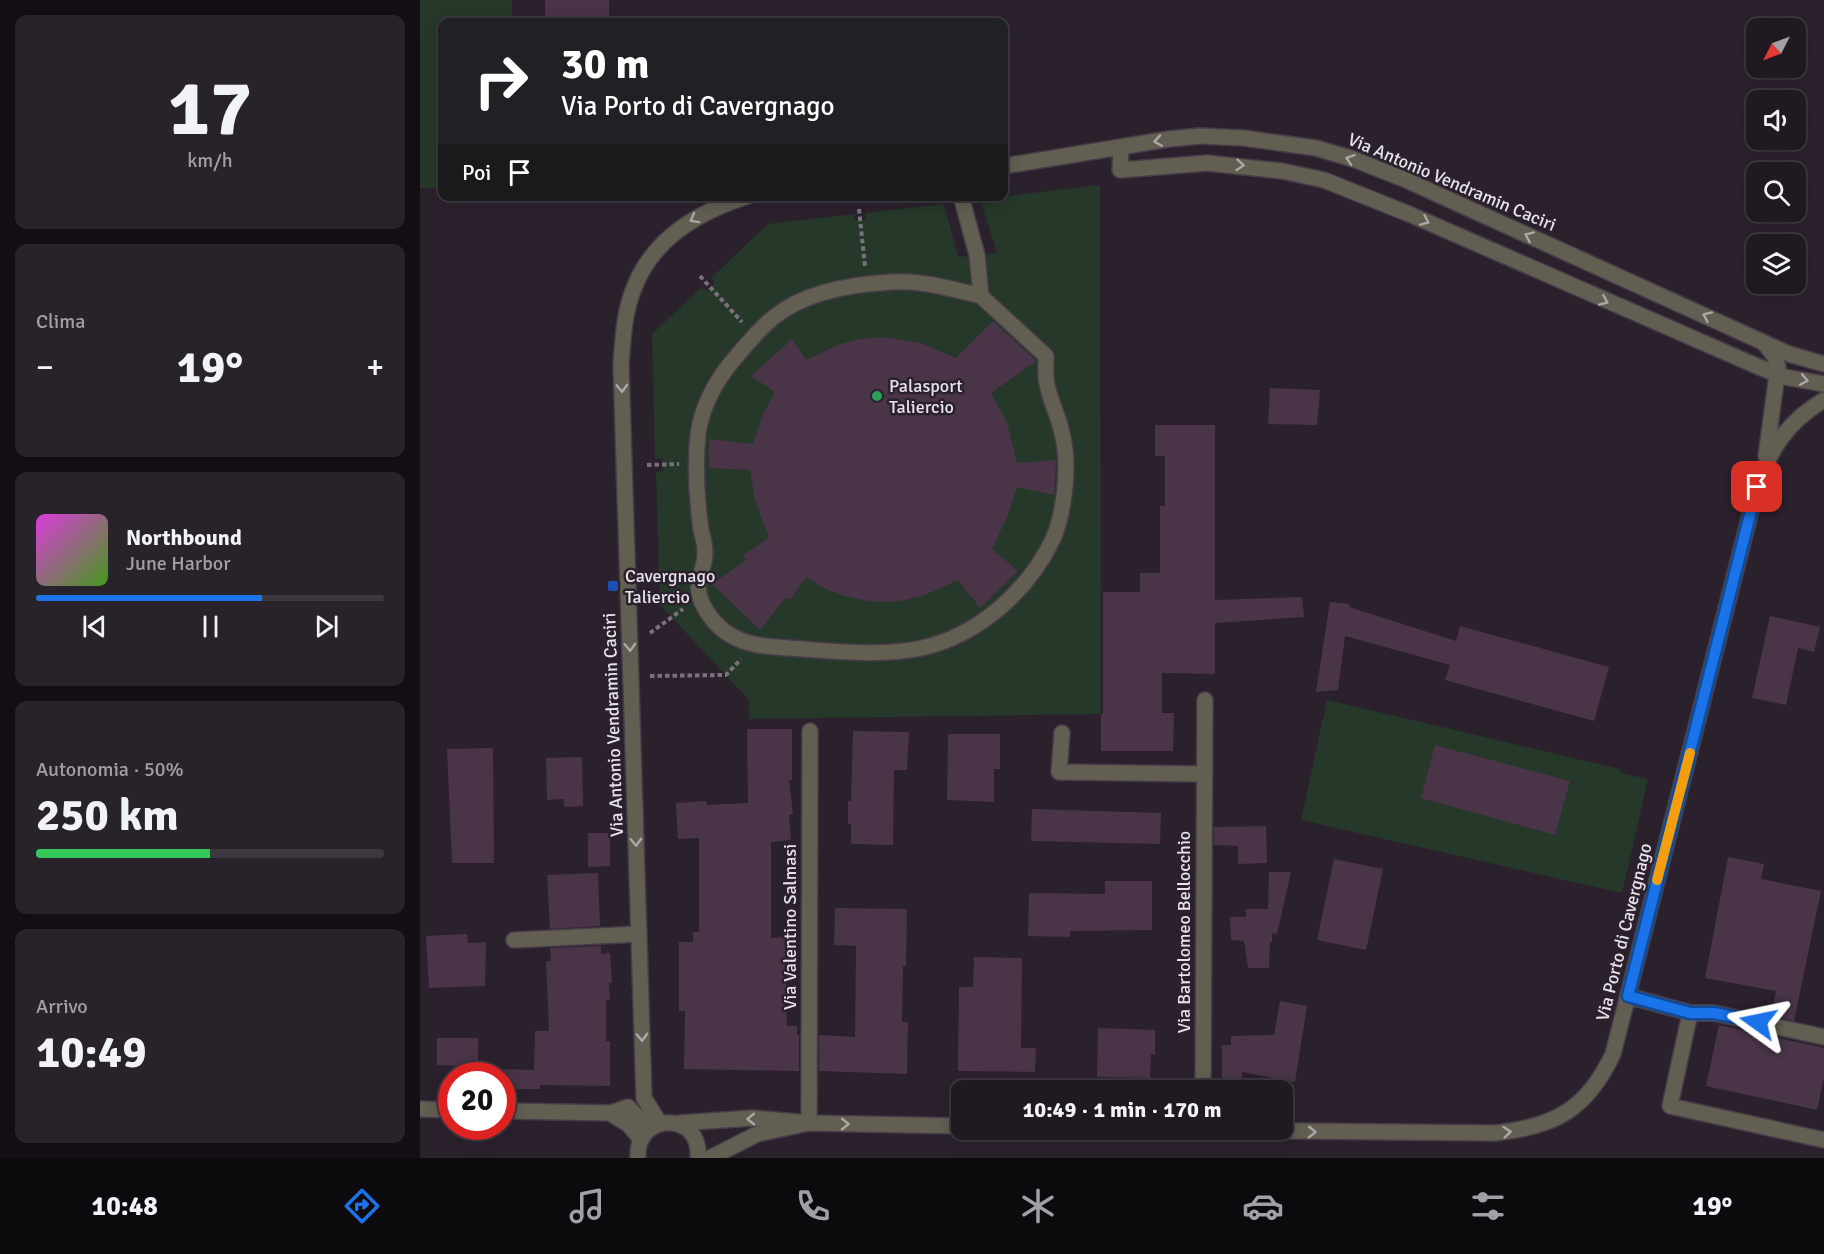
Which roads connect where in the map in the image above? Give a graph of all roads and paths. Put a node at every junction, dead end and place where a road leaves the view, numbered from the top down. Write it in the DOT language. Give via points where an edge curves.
graph roads {
  1 [pos="1121,148"];
  2 [pos="1008,165"];
  3 [pos="731,201"];
  4 [pos="962,201"];
  5 [pos="859,209"];
  6 [pos="700,276"];
  7 [pos="867,285"];
  8 [pos="981,296"];
  9 [pos="754,336"];
  10 [pos="1760,340"];
  11 [pos="1824,364"];
  12 [pos="1777,374"];
  13 [pos="1824,384"];
  14 [pos="1824,400"];
  15 [pos="698,463"];
  16 [pos="1765,464"];
  17 [pos="647,465"];
  18 [pos="701,597"];
  19 [pos="648,634"];
  20 [pos="754,646"];
  21 [pos="648,676"];
  22 [pos="1205,700"];
  23 [pos="810,731"];
  24 [pos="1062,733"];
  25 [pos="1205,774"];
  26 [pos="639,934"];
  27 [pos="514,940"];
  28 [pos="1628,996"];
  29 [pos="1690,1013"];
  30 [pos="1824,1037"];
  31 [pos="1203,1080"];
  32 [pos="644,1098"];
  33 [pos="628,1107"];
  34 [pos="420,1109"];
  35 [pos="438,1110"];
  36 [pos="516,1111"];
  37 [pos="609,1113"];
  38 [pos="679,1123"];
  39 [pos="809,1123"];
  40 [pos="951,1125"];
  41 [pos="650,1131"];
  42 [pos="1293,1131"];
  43 [pos="1824,1140"];
  44 [pos="638,1158"];
  45 [pos="698,1158"];
  46 [pos="710,1158"];
  1 -- 2 [label="street, Via Antonio Vendramin Caciri"];
  10 -- 1 [label="street, Via Antonio Vendramin Caciri, one-way" via="1353,159 1316,148 1243,138 1200,136"];
  1 -- 12 [label="street, one-way" via="1120,170 1207,163 1324,180"];
  3 -- 26 [label="street, Via Antonio Vendramin Caciri, one-way" via="702,214 670,236 652,258 634,286 623,335"];
  4 -- 8 [label="street" via="977,255"];
  5 -- 7 [label="path"];
  6 -- 9 [label="path"];
  7 -- 8 [label="street" via="934,284"];
  7 -- 9 [label="street" via="838,289 803,301 775,316"];
  8 -- 20 [label="street" via="1046,356 1046,384 1063,435 1066,480 1060,518 1037,564 998,610 955,636 923,647 849,652"];
  9 -- 15 [label="street" via="715,386 699,433"];
  10 -- 11 [label="street, Via Antonio Vendramin Caciri"];
  10 -- 12 [label="street" via="1775,357"];
  12 -- 13 [label="street, one-way"];
  12 -- 16 [label="street"];
  14 -- 16 [label="street, Via Porto di Cavergnago" via="1785,431"];
  15 -- 17 [label="path"];
  15 -- 18 [label="street" via="705,554 697,586"];
  16 -- 28 [label="street, Via Porto di Cavergnago"];
  18 -- 19 [label="path"];
  18 -- 20 [label="street" via="718,624 736,639"];
  20 -- 21 [label="path" via="726,675"];
  22 -- 25 [label="street, Via Bartolomeo Bellocchio"];
  23 -- 39 [label="street, Via Valentino Salmasi"];
  24 -- 25 [label="street" via="1059,772"];
  25 -- 31 [label="street, Via Bartolomeo Bellocchio"];
  26 -- 27 [label="street"];
  26 -- 32 [label="street, Via Antonio Vendramin Caciri, one-way"];
  28 -- 29 [label="street"];
  42 -- 28 [label="street, Via Porto di Cavergnago, one-way" via="1462,1134 1518,1131 1541,1125 1575,1106 1603,1076"];
  29 -- 30 [label="street" via="1714,1013"];
  29 -- 43 [label="street" via="1670,1106"];
  32 -- 33 [label="street"];
  32 -- 41 [label="street, Via Antonio Vendramin Caciri"];
  33 -- 37 [label="street"];
  33 -- 41 [label="street"];
  34 -- 35 [label="street"];
  36 -- 37 [label="street"];
  37 -- 41 [label="street"];
  39 -- 38 [label="street, one-way" via="752,1118"];
  38 -- 41 [label="street" via="669,1121"];
  38 -- 45 [label="street" via="695,1139"];
  39 -- 40 [label="street, one-way"];
  39 -- 46 [label="street" via="757,1134"];
  41 -- 44 [label="street" via="638,1150"];
}
